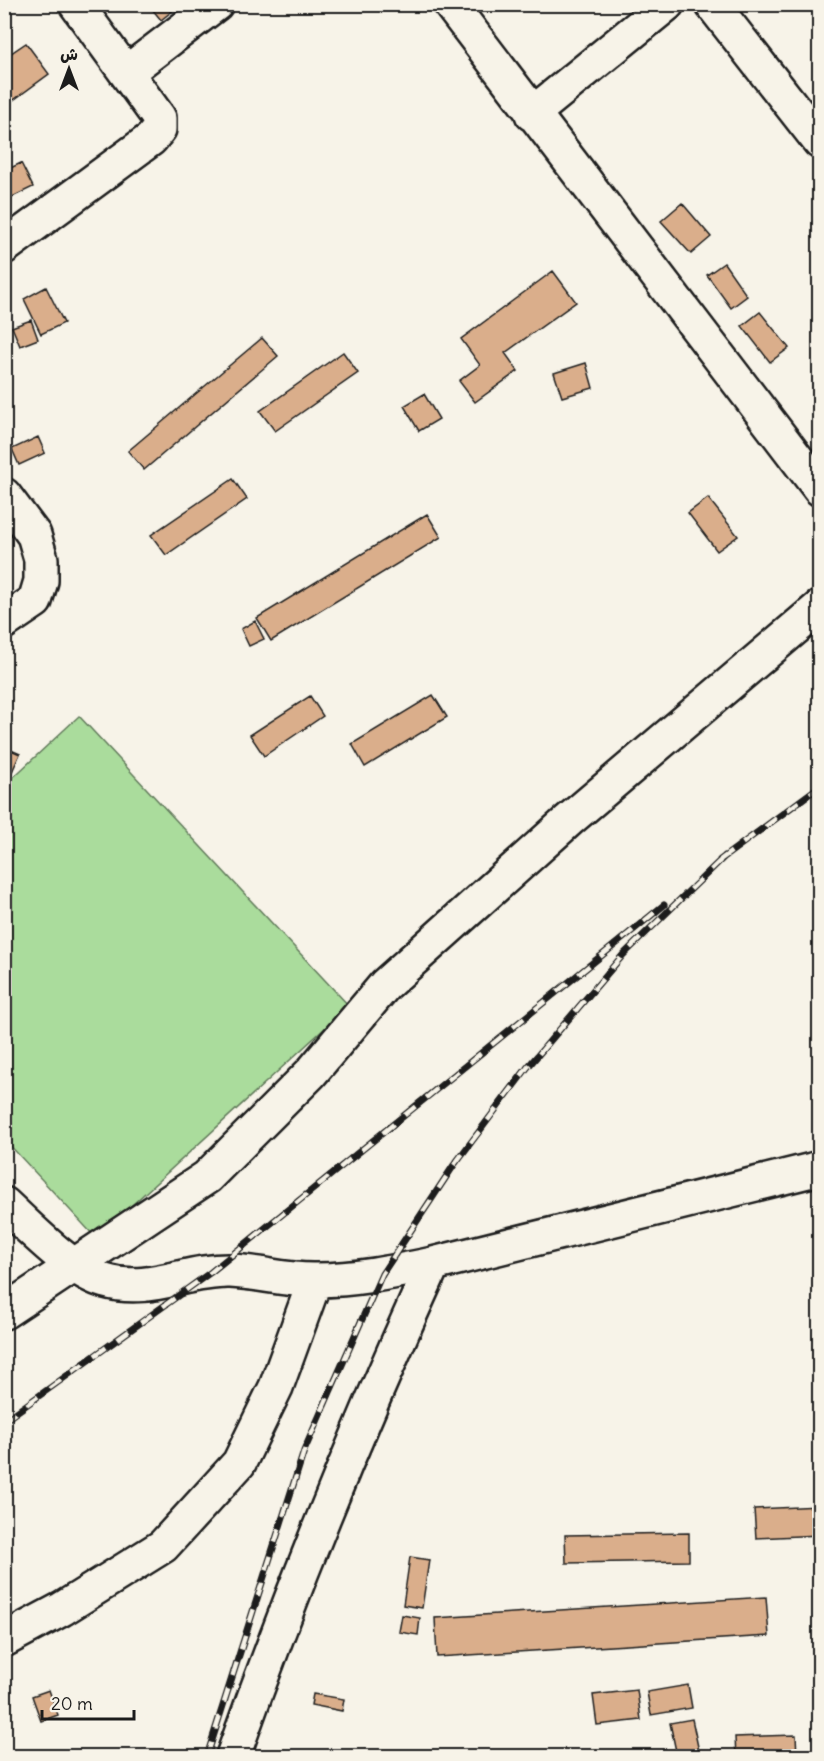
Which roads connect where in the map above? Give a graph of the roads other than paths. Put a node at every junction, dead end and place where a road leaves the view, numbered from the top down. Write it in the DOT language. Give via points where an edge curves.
graph roads {
  1 [pos="76,4"];
  2 [pos="216,4"];
  3 [pos="450,4"];
  4 [pos="668,4"];
  5 [pos="712,4"];
  6 [pos="127,72"];
  7 [pos="532,114"];
  8 [pos="819,142"];
  9 [pos="4,247"];
  10 [pos="819,489"];
  11 [pos="4,495"];
  12 [pos="819,607"];
  13 [pos="4,622"];
  14 [pos="819,1168"];
  15 [pos="4,1204"];
  16 [pos="74,1264"];
  17 [pos="433,1264"];
  18 [pos="315,1280"];
  19 [pos="4,1312"];
  20 [pos="4,1640"];
  21 [pos="233,1756"];
  1 -- 6 [label="street"];
  2 -- 6 [label="street"];
  3 -- 7 [label="street"];
  4 -- 7 [label="street"];
  5 -- 8 [label="street"];
  6 -- 9 [label="street" via="159,118 159,129 151,139"];
  7 -- 10 [label="street"];
  11 -- 13 [label="street" via="34,535 41,559 41,581 36,601"];
  12 -- 16 [label="street" via="569,820 385,985 312,1073 207,1177"];
  14 -- 17 [label="street"];
  15 -- 16 [label="street"];
  16 -- 18 [label="street" via="102,1281 125,1285 150,1286 186,1275 230,1271"];
  16 -- 19 [label="street"];
  17 -- 18 [label="street" via="382,1274"];
  17 -- 21 [label="street" via="360,1424"];
  18 -- 20 [label="street" via="276,1387 239,1463 163,1546"];
}
